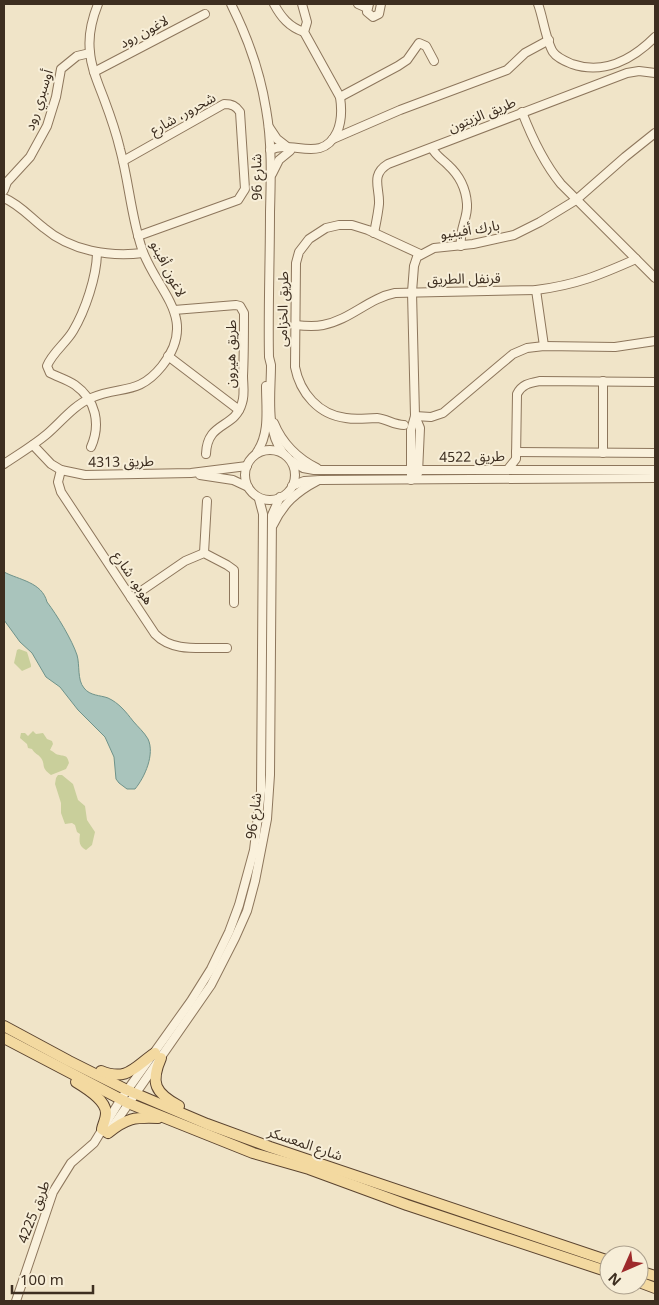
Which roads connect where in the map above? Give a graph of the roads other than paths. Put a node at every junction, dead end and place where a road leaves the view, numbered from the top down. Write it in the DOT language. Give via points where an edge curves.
graph roads {
  1 [pos="98,4"];
  2 [pos="231,4"];
  3 [pos="274,4"];
  4 [pos="302,4"];
  5 [pos="358,4"];
  6 [pos="381,4"];
  7 [pos="538,4"];
  8 [pos="368,6"];
  9 [pos="205,14"];
  10 [pos="304,32"];
  11 [pos="655,37"];
  12 [pos="549,40"];
  13 [pos="90,53"];
  14 [pos="434,61"];
  15 [pos="94,72"];
  16 [pos="655,74"];
  17 [pos="340,98"];
  18 [pos="522,112"];
  19 [pos="269,128"];
  20 [pos="655,133"];
  21 [pos="334,139"];
  22 [pos="432,148"];
  23 [pos="291,149"];
  24 [pos="270,151"];
  25 [pos="123,161"];
  26 [pos="271,176"];
  27 [pos="4,194"];
  28 [pos="576,200"];
  29 [pos="374,232"];
  30 [pos="138,236"];
  31 [pos="461,246"];
  32 [pos="97,252"];
  33 [pos="143,253"];
  34 [pos="420,254"];
  35 [pos="636,259"];
  36 [pos="655,278"];
  37 [pos="536,290"];
  38 [pos="412,292"];
  39 [pos="174,310"];
  40 [pos="295,325"];
  41 [pos="655,341"];
  42 [pos="544,346"];
  43 [pos="168,356"];
  44 [pos="269,357"];
  45 [pos="603,381"];
  46 [pos="655,382"];
  47 [pos="89,399"];
  48 [pos="239,410"];
  49 [pos="271,415"];
  50 [pos="415,416"];
  51 [pos="404,425"];
  52 [pos="33,445"];
  53 [pos="92,447"];
  54 [pos="256,453"];
  55 [pos="283,453"];
  56 [pos="655,453"];
  57 [pos="206,454"];
  58 [pos="603,454"];
  59 [pos="516,455"];
  60 [pos="292,462"];
  61 [pos="4,464"];
  62 [pos="247,466"];
  63 [pos="508,469"];
  64 [pos="61,470"];
  65 [pos="324,470"];
  66 [pos="414,470"];
  67 [pos="523,470"];
  68 [pos="655,470"];
  69 [pos="191,473"];
  70 [pos="655,478"];
  71 [pos="320,480"];
  72 [pos="415,480"];
  73 [pos="292,486"];
  74 [pos="248,487"];
  75 [pos="280,498"];
  76 [pos="259,499"];
  77 [pos="207,501"];
  78 [pos="271,529"];
  79 [pos="204,553"];
  80 [pos="131,598"];
  81 [pos="234,603"];
  82 [pos="227,648"];
  83 [pos="4,1026"];
  84 [pos="4,1038"];
  85 [pos="158,1056"];
  86 [pos="47,1061"];
  87 [pos="69,1061"];
  88 [pos="131,1091"];
  89 [pos="125,1101"];
  90 [pos="166,1118"];
  91 [pos="207,1124"];
  92 [pos="105,1131"];
  93 [pos="599,1258"];
  94 [pos="599,1269"];
  95 [pos="16,1301"];
  1 -- 13 [label="street, لاغون أفينو" via="91,25"];
  2 -- 19 [label="street, شارع 96" via="256,64"];
  3 -- 10 [label="street" via="286,21"];
  4 -- 10 [label="street" via="307,22"];
  5 -- 8 [label="street"];
  6 -- 8 [label="street" via="376,16 369,15"];
  7 -- 12 [label="street"];
  9 -- 15 [label="street, لاغون رود"];
  10 -- 17 [label="street"];
  11 -- 12 [label="street" via="638,53 619,63 586,68 563,60 553,52"];
  12 -- 21 [label="street" via="525,53 508,70 400,110"];
  13 -- 15 [label="street, لاغون أفينو"];
  13 -- 27 [label="street, أوسبري رود" via="77,56 62,70 47,126 30,157 7,182"];
  14 -- 17 [label="street" via="426,46 419,43 407,60"];
  15 -- 25 [label="street, لاغون أفينو"];
  16 -- 18 [label="street, طريق الزيتون" via="628,73"];
  17 -- 21 [label="street" via="341,117"];
  18 -- 22 [label="street, طريق الزيتون"];
  18 -- 28 [label="street" via="550,170"];
  19 -- 23 [label="street"];
  19 -- 24 [label="street, شارع 96"];
  20 -- 28 [label="street, بارك أفينيو"];
  21 -- 23 [label="street" via="321,147"];
  22 -- 29 [label="street, طريق الزيتون" via="388,164 378,172 379,207"];
  22 -- 31 [label="street" via="456,174 465,191 467,206 460,232"];
  23 -- 24 [label="street" via="280,146"];
  23 -- 26 [label="street" via="279,160"];
  24 -- 26 [label="street, شارع 96"];
  25 -- 30 [label="street, لاغون أفينو"];
  25 -- 30 [label="street, شحرور، شارع" via="224,104 230,104 240,112 245,189 242,196"];
  26 -- 44 [label="street, شارع 96"];
  27 -- 32 [label="street, أوسبري رود" via="52,235"];
  28 -- 31 [label="street, بارك أفينيو" via="514,235"];
  28 -- 35 [label="street"];
  29 -- 34 [label="street, طريق الخزامى"];
  29 -- 40 [label="street, طريق الخزامى" via="357,226 339,225 320,231 306,242 296,263"];
  30 -- 33 [label="street, لاغون أفينو"];
  31 -- 34 [label="street, بارك أفينيو" via="434,248"];
  32 -- 33 [label="street, أوسبري رود"];
  32 -- 47 [label="street" via="91,288 74,330 46,366 50,374 73,384"];
  33 -- 39 [label="street, لاغون أفينو"];
  34 -- 38 [label="street" via="415,259"];
  35 -- 36 [label="street"];
  35 -- 37 [label="street, قرنفل الطريق" via="579,282"];
  37 -- 38 [label="street, قرنفل الطريق"];
  37 -- 42 [label="street"];
  38 -- 40 [label="street, قرنفل الطريق" via="379,297 347,317 322,326"];
  38 -- 50 [label="street"];
  39 -- 43 [label="street, لاغون أفينو" via="176,332"];
  39 -- 48 [label="street, طريق هيرون" via="236,305 243,309 243,402"];
  40 -- 51 [label="street, طريق الخزامى" via="296,374 313,403 342,418 379,418"];
  41 -- 42 [label="street" via="615,348"];
  42 -- 50 [label="street" via="514,354 443,413 430,417"];
  43 -- 47 [label="street, لاغون أفينو" via="142,384"];
  43 -- 48 [label="street, طريق هيرون"];
  44 -- 49 [label="street, شارع 96"];
  44 -- 54 [label="street, شارع 96" via="266,366 266,434"];
  45 -- 46 [label="street"];
  45 -- 58 [label="street"];
  45 -- 59 [label="street" via="540,381 523,386 517,394"];
  47 -- 52 [label="street, لاغون أفينو"];
  47 -- 53 [label="street" via="97,426"];
  48 -- 57 [label="street" via="228,423 213,432"];
  49 -- 55 [label="street, شارع 96" via="274,438"];
  49 -- 65 [label="street" via="287,445 302,460"];
  50 -- 66 [label="street"];
  52 -- 61 [label="street, لاغون أفينو"];
  52 -- 64 [label="street, طريق 4313"];
  54 -- 55 [label="street" via="272,449"];
  54 -- 62 [label="street"];
  55 -- 60 [label="street"];
  56 -- 58 [label="street"];
  58 -- 59 [label="street"];
  59 -- 63 [label="street"];
  59 -- 67 [label="street"];
  60 -- 65 [label="street, طريق 4522" via="303,468"];
  60 -- 73 [label="street" via="295,478"];
  62 -- 69 [label="street, طريق 4313"];
  62 -- 74 [label="street" via="244,474"];
  63 -- 66 [label="street, طريق 4522"];
  63 -- 67 [label="street, طريق 4522"];
  64 -- 69 [label="street, طريق 4313" via="95,476"];
  64 -- 80 [label="street, هوبو، شارع" via="58,482 61,492"];
  65 -- 66 [label="street, طريق 4522"];
  66 -- 72 [label="street"];
  67 -- 68 [label="street, طريق 4522"];
  69 -- 74 [label="street, طريق 4313" via="234,480"];
  70 -- 72 [label="street, طريق 4522"];
  71 -- 72 [label="street, طريق 4522"];
  71 -- 73 [label="street, طريق 4522"];
  71 -- 78 [label="street" via="289,500"];
  73 -- 75 [label="street"];
  74 -- 76 [label="street"];
  75 -- 76 [label="street"];
  75 -- 78 [label="street, شارع 96" via="272,515"];
  76 -- 85 [label="street, شارع 96" via="263,520 261,791 254,850 239,906 225,940"];
  77 -- 79 [label="street"];
  78 -- 85 [label="street, شارع 96" via="270,775 262,849 247,910 232,946 211,985"];
  79 -- 80 [label="street" via="185,561"];
  79 -- 81 [label="street" via="234,570"];
  80 -- 82 [label="street, هوبو، شارع" via="155,634 165,642 180,647"];
  83 -- 87 [label="main road, شارع المعسكر"];
  84 -- 86 [label="main road, شارع المعسكر"];
  85 -- 87 [label="main road" via="146,1058 134,1070 122,1074"];
  85 -- 88 [label="street, شارع 96"];
  85 -- 91 [label="main road" via="155,1074 160,1092"];
  86 -- 89 [label="main road, شارع المعسكر"];
  86 -- 92 [label="main road" via="55,1071 90,1092 104,1106"];
  87 -- 88 [label="main road, شارع المعسكر"];
  88 -- 89 [label="street, شارع 96"];
  88 -- 91 [label="main road, شارع المعسكر"];
  89 -- 90 [label="main road, شارع المعسكر"];
  89 -- 92 [label="street, طريق 4225"];
  90 -- 92 [label="main road" via="133,1118"];
  90 -- 94 [label="main road, شارع المعسكر" via="253,1153"];
  91 -- 93 [label="main road, شارع المعسكر"];
  92 -- 95 [label="street, طريق 4225" via="70,1163 53,1192"];
}
